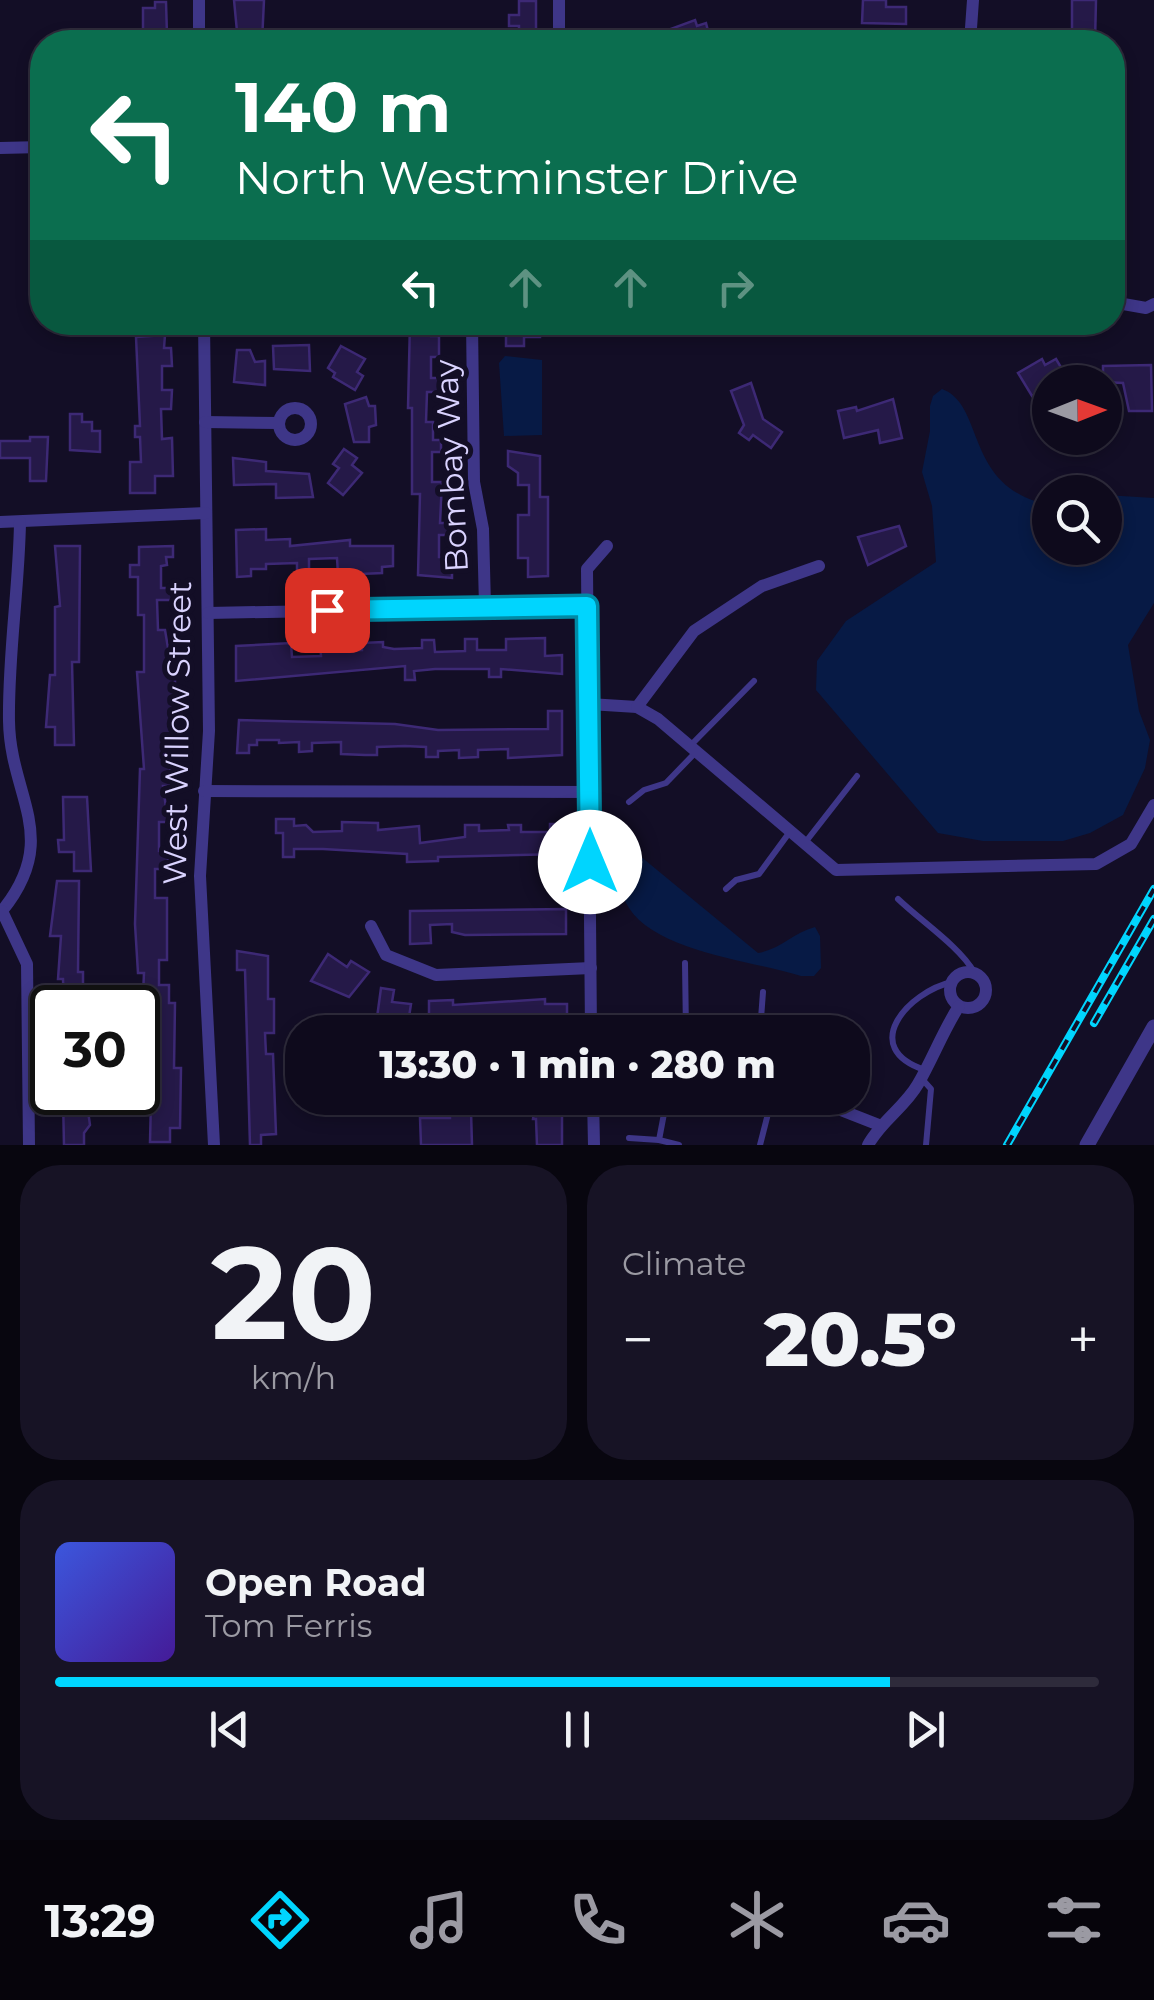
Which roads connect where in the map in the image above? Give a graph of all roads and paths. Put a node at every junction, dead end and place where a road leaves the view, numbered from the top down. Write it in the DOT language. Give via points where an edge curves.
graph roads {
  1 [pos="199,0"];
  2 [pos="559,0"];
  3 [pos="973,0"];
  4 [pos="199,30"];
  5 [pos="560,30"];
  6 [pos="971,30"];
  7 [pos="30,147"];
  8 [pos="0,148"];
  9 [pos="1125,304"];
  10 [pos="1154,304"];
  11 [pos="204,335"];
  12 [pos="472,335"];
  13 [pos="205,422"];
  14 [pos="279,423"];
  15 [pos="206,513"];
  16 [pos="0,522"];
  17 [pos="20,522"];
  18 [pos="607,546"];
  19 [pos="819,566"];
  20 [pos="485,606"];
  21 [pos="587,606"];
  22 [pos="208,613"];
  23 [pos="754,681"];
  24 [pos="589,704"];
  25 [pos="636,707"];
  26 [pos="692,749"];
  27 [pos="858,776"];
  28 [pos="204,791"];
  29 [pos="589,792"];
  30 [pos="630,802"];
  31 [pos="1154,805"];
  32 [pos="789,834"];
  33 [pos="803,845"];
  34 [pos="726,888"];
  35 [pos="898,899"];
  36 [pos="1,911"];
  37 [pos="371,926"];
  38 [pos="685,963"];
  39 [pos="590,968"];
  40 [pos="974,972"];
  41 [pos="952,982"];
  42 [pos="763,992"];
  43 [pos="959,1006"];
  44 [pos="591,1015"];
  45 [pos="686,1015"];
  46 [pos="761,1015"];
  47 [pos="1154,1027"];
  48 [pos="923,1074"];
  49 [pos="593,1115"];
  50 [pos="664,1115"];
  51 [pos="768,1115"];
  52 [pos="855,1115"];
  53 [pos="879,1124"];
  54 [pos="628,1138"];
  55 [pos="659,1140"];
  56 [pos="29,1145"];
  57 [pos="214,1145"];
  58 [pos="594,1145"];
  59 [pos="680,1145"];
  60 [pos="760,1145"];
  61 [pos="868,1145"];
  62 [pos="926,1145"];
  63 [pos="1087,1145"];
  1 -- 4 [label="street"];
  2 -- 5 [label="street"];
  3 -- 6 [label="street"];
  7 -- 8 [label="street"];
  9 -- 10 [label="street"];
  11 -- 13 [label="street, West Willow Street"];
  12 -- 20 [label="street, Bombay Way" via="474,482"];
  13 -- 14 [label="street"];
  13 -- 15 [label="street, West Willow Street"];
  15 -- 17 [label="street"];
  15 -- 22 [label="street, West Willow Street"];
  16 -- 17 [label="street"];
  17 -- 36 [label="street" via="8,726 31,821 28,866"];
  18 -- 21 [label="street" via="587,570"];
  19 -- 25 [label="street" via="762,586 694,631"];
  20 -- 21 [label="street"];
  20 -- 22 [label="street"];
  21 -- 24 [label="street"];
  22 -- 28 [label="street, West Willow Street"];
  23 -- 26 [label="lane"];
  24 -- 25 [label="street"];
  24 -- 29 [label="street"];
  25 -- 26 [label="street"];
  26 -- 30 [label="lane" via="666,783"];
  26 -- 32 [label="street"];
  27 -- 33 [label="lane"];
  28 -- 29 [label="street"];
  28 -- 57 [label="street, West Willow Street" via="200,876"];
  29 -- 39 [label="street"];
  31 -- 33 [label="street" via="1132,844 1111,860 1083,866 836,870"];
  32 -- 33 [label="street"];
  32 -- 34 [label="lane" via="759,874"];
  35 -- 40 [label="lane" via="964,954"];
  36 -- 56 [label="street" via="27,964"];
  37 -- 39 [label="street" via="386,955 436,975"];
  38 -- 45 [label="lane"];
  39 -- 44 [label="street"];
  40 -- 41 [label="street"];
  40 -- 43 [label="street" via="986,996 973,1008"];
  41 -- 43 [label="street" via="950,994"];
  41 -- 48 [label="lane" via="931,987 891,1029 899,1053"];
  42 -- 46 [label="lane"];
  43 -- 48 [label="street"];
  47 -- 63 [label="street"];
  48 -- 53 [label="street"];
  48 -- 62 [label="lane" via="931,1088"];
  49 -- 58 [label="street"];
  50 -- 55 [label="lane"];
  51 -- 60 [label="lane"];
  52 -- 53 [label="street"];
  53 -- 61 [label="street"];
  54 -- 55 [label="lane"];
  55 -- 59 [label="lane"];
}
